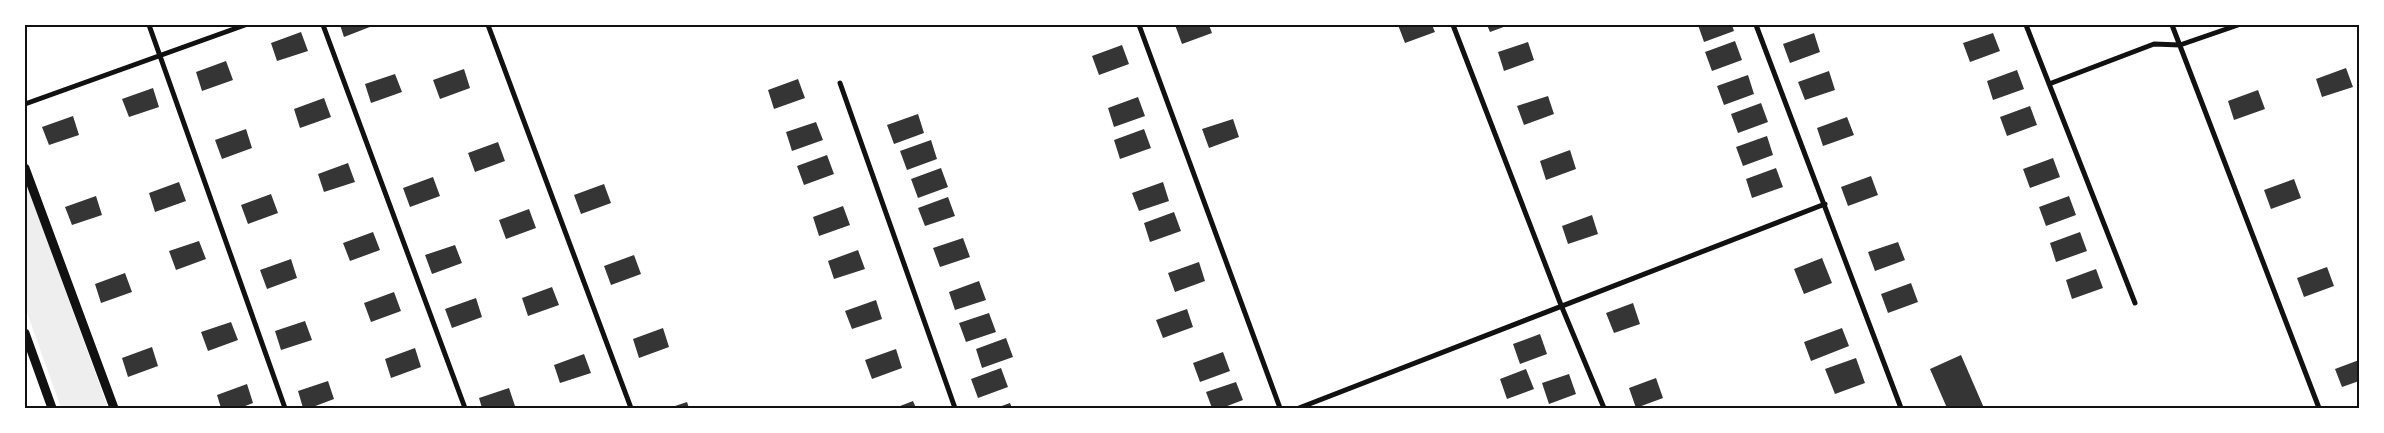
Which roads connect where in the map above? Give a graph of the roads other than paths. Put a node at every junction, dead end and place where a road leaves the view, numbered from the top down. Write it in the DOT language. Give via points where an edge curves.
graph roads {
  1 [pos="149,25"];
  2 [pos="245,25"];
  3 [pos="323,25"];
  4 [pos="488,25"];
  5 [pos="1139,25"];
  6 [pos="1453,25"];
  7 [pos="1756,25"];
  8 [pos="2026,25"];
  9 [pos="2172,25"];
  10 [pos="2238,25"];
  11 [pos="2180,45"];
  12 [pos="160,56"];
  13 [pos="840,83"];
  14 [pos="2049,84"];
  15 [pos="25,104"];
  16 [pos="25,168"];
  17 [pos="1825,204"];
  18 [pos="2135,303"];
  19 [pos="1561,305"];
  20 [pos="25,333"];
  21 [pos="52,408"];
  22 [pos="114,408"];
  23 [pos="284,408"];
  24 [pos="465,408"];
  25 [pos="631,408"];
  26 [pos="954,408"];
  27 [pos="1280,408"];
  28 [pos="1299,408"];
  29 [pos="1604,408"];
  30 [pos="1901,408"];
  31 [pos="2319,408"];
  1 -- 12 [label="street"];
  2 -- 12 [label="street"];
  3 -- 24 [label="street"];
  4 -- 25 [label="street"];
  5 -- 27 [label="street"];
  6 -- 19 [label="street"];
  7 -- 17 [label="street"];
  8 -- 14 [label="street"];
  9 -- 11 [label="street"];
  10 -- 11 [label="street"];
  11 -- 14 [label="street" via="2154,44"];
  11 -- 31 [label="street"];
  12 -- 15 [label="street"];
  12 -- 23 [label="street"];
  13 -- 26 [label="street"];
  14 -- 18 [label="street"];
  16 -- 22 [label="street"];
  17 -- 19 [label="street"];
  17 -- 30 [label="street"];
  19 -- 28 [label="street"];
  19 -- 29 [label="street"];
  20 -- 21 [label="street"];
}
